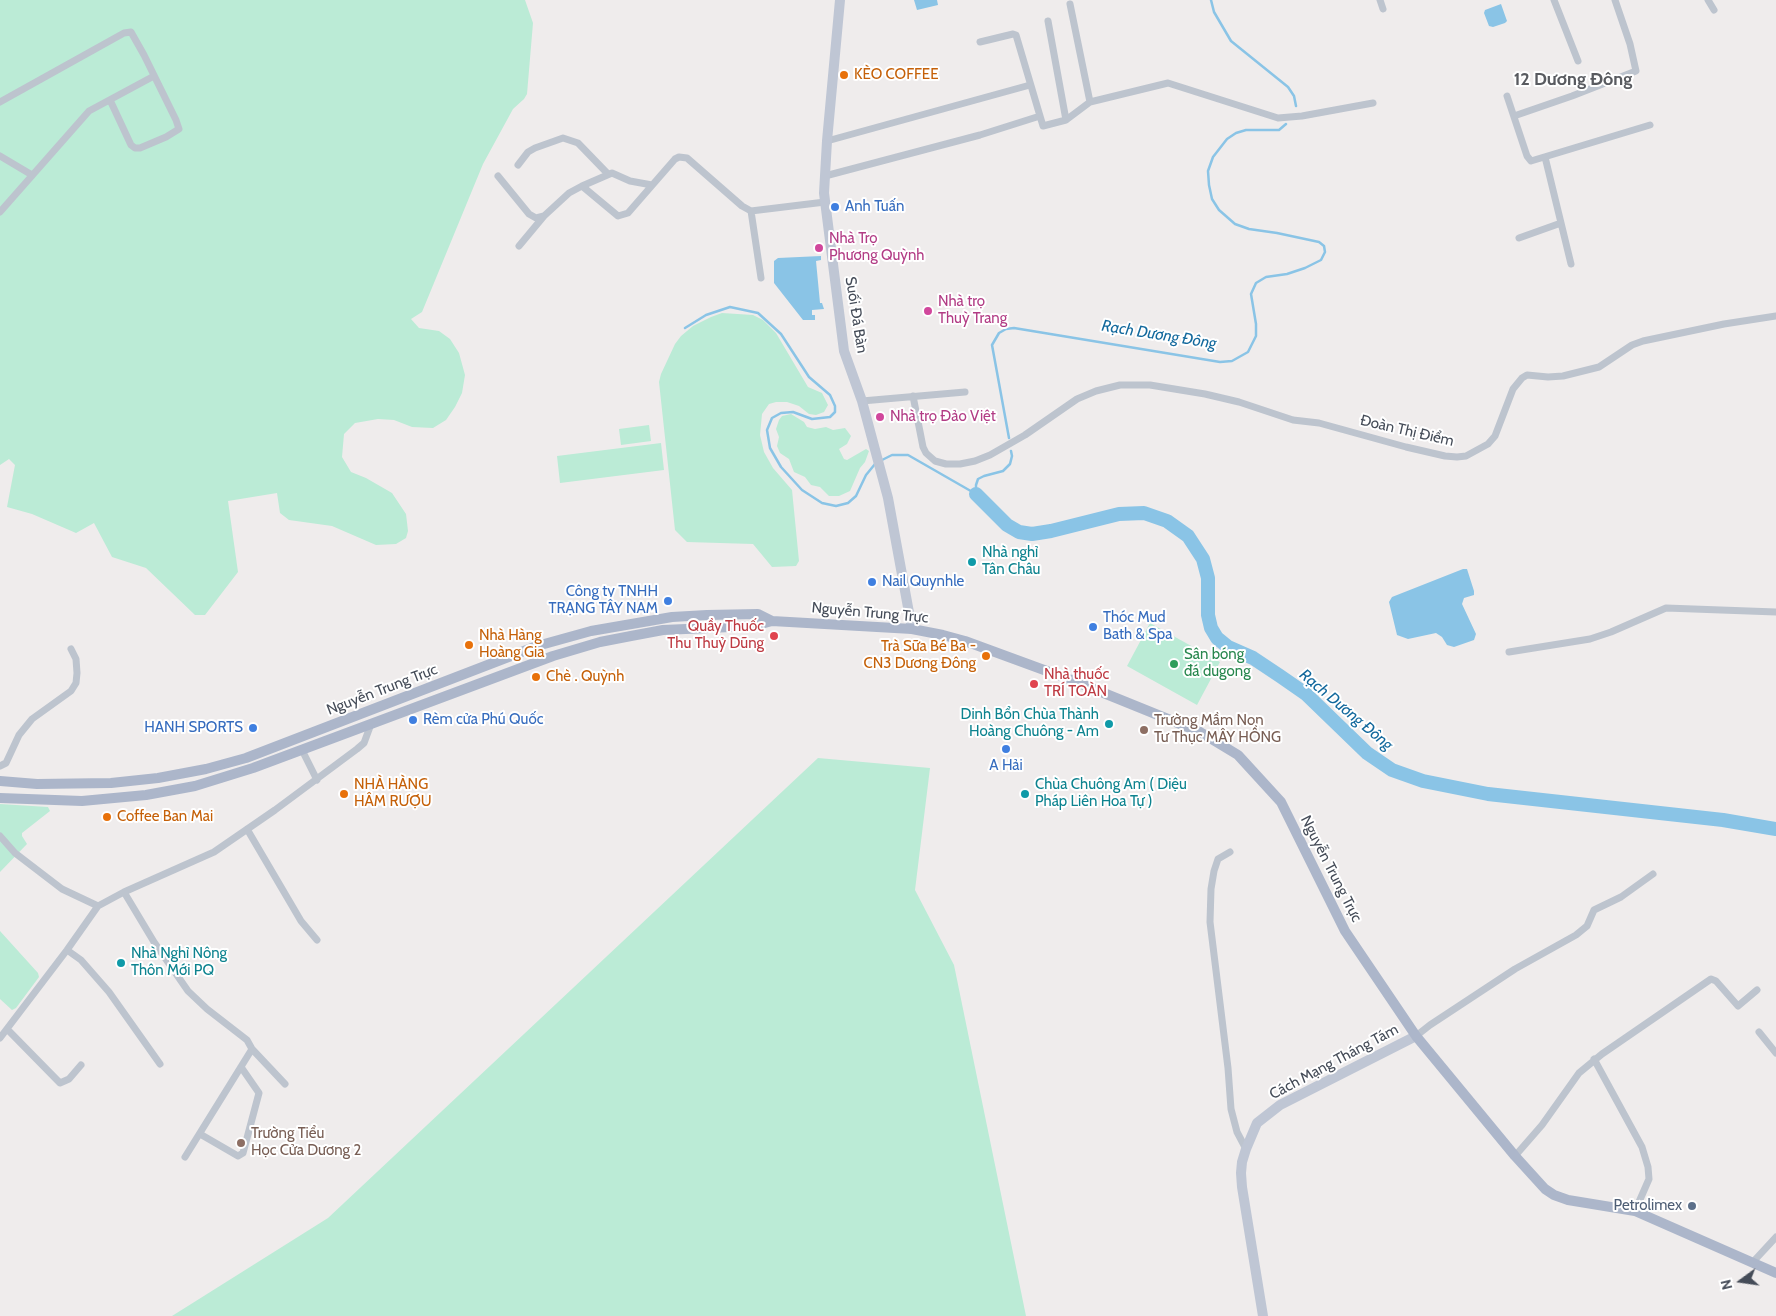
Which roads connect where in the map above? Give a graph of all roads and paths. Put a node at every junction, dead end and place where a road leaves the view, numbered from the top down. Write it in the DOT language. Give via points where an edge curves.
graph roads {
  1 [pos="840,0"];
  2 [pos="1380,0"];
  3 [pos="1554,0"];
  4 [pos="1615,0"];
  5 [pos="1708,0"];
  6 [pos="1070,4"];
  7 [pos="1383,9"];
  8 [pos="1714,10"];
  9 [pos="1048,21"];
  10 [pos="980,42"];
  11 [pos="1578,61"];
  12 [pos="154,76"];
  13 [pos="1030,85"];
  14 [pos="1507,96"];
  15 [pos="110,100"];
  16 [pos="0,102"];
  17 [pos="1090,102"];
  18 [pos="1373,103"];
  19 [pos="1040,116"];
  20 [pos="1514,116"];
  21 [pos="1066,120"];
  22 [pos="1650,125"];
  23 [pos="827,141"];
  24 [pos="1545,158"];
  25 [pos="2,160"];
  26 [pos="518,165"];
  27 [pos="608,174"];
  28 [pos="32,175"];
  29 [pos="498,176"];
  30 [pos="824,176"];
  31 [pos="652,185"];
  32 [pos="582,186"];
  33 [pos="825,202"];
  34 [pos="751,211"];
  35 [pos="0,212"];
  36 [pos="544,216"];
  37 [pos="1561,223"];
  38 [pos="1518,238"];
  39 [pos="519,246"];
  40 [pos="1571,264"];
  41 [pos="761,278"];
  42 [pos="1776,316"];
  43 [pos="965,392"];
  44 [pos="913,396"];
  45 [pos="862,401"];
  46 [pos="1776,612"];
  47 [pos="772,621"];
  48 [pos="912,629"];
  49 [pos="71,649"];
  50 [pos="1509,652"];
  51 [pos="371,724"];
  52 [pos="295,739"];
  53 [pos="302,750"];
  54 [pos="0,766"];
  55 [pos="317,780"];
  56 [pos="0,781"];
  57 [pos="0,798"];
  58 [pos="247,829"];
  59 [pos="0,836"];
  60 [pos="1230,852"];
  61 [pos="1653,874"];
  62 [pos="124,892"];
  63 [pos="98,906"];
  64 [pos="317,940"];
  65 [pos="67,950"];
  66 [pos="1757,990"];
  67 [pos="7,1029"];
  68 [pos="1759,1032"];
  69 [pos="1416,1036"];
  70 [pos="0,1038"];
  71 [pos="252,1048"];
  72 [pos="1776,1053"];
  73 [pos="1594,1060"];
  74 [pos="160,1064"];
  75 [pos="81,1065"];
  76 [pos="241,1067"];
  77 [pos="285,1084"];
  78 [pos="200,1134"];
  79 [pos="1246,1149"];
  80 [pos="1514,1156"];
  81 [pos="185,1157"];
  82 [pos="1635,1211"];
  83 [pos="1776,1237"];
  84 [pos="1752,1263"];
  85 [pos="1776,1273"];
  86 [pos="1263,1316"];
  1 -- 23 [label="street, Suối Đá Bàn"];
  2 -- 7 [label="street"];
  3 -- 11 [label="street"];
  4 -- 20 [label="street" via="1636,71"];
  5 -- 8 [label="street"];
  6 -- 17 [label="street"];
  9 -- 21 [label="street"];
  10 -- 13 [label="street" via="1016,35"];
  12 -- 15 [label="street"];
  12 -- 15 [label="street" via="179,126 175,132 135,148"];
  12 -- 16 [label="street" via="133,33 128,31"];
  13 -- 19 [label="street"];
  13 -- 23 [label="street"];
  14 -- 20 [label="street"];
  15 -- 28 [label="street" via="89,111"];
  17 -- 18 [label="street" via="1168,83 1278,118"];
  17 -- 21 [label="street"];
  19 -- 21 [label="street" via="1043,126"];
  19 -- 30 [label="street"];
  20 -- 24 [label="street" via="1529,160"];
  22 -- 24 [label="street"];
  23 -- 30 [label="street, Suối Đá Bàn"];
  24 -- 37 [label="street"];
  25 -- 28 [label="street"];
  26 -- 27 [label="street" via="534,148 563,138 578,143"];
  27 -- 31 [label="street"];
  27 -- 32 [label="street"];
  28 -- 35 [label="street"];
  29 -- 36 [label="street" via="529,214 536,218"];
  30 -- 33 [label="street, Suối Đá Bàn"];
  31 -- 32 [label="street" via="628,213 618,216"];
  31 -- 34 [label="street" via="675,158 687,158"];
  32 -- 36 [label="street" via="569,193"];
  33 -- 34 [label="street"];
  33 -- 45 [label="street, Suối Đá Bàn" via="844,351"];
  34 -- 41 [label="street"];
  36 -- 39 [label="street"];
  37 -- 38 [label="street"];
  37 -- 40 [label="street"];
  42 -- 44 [label="street, Đoàn Thị Điểm" via="1643,340 1599,367 1578,372 1548,377 1527,375 1514,389 1488,444 1466,456 1445,456 1319,423 1293,420 1231,400 1150,385 1120,385 1077,399 1025,435 975,461 946,464 935,461 923,447"];
  43 -- 44 [label="street"];
  44 -- 45 [label="street"];
  45 -- 48 [label="street, Suối Đá Bàn" via="888,498"];
  46 -- 50 [label="street" via="1666,608 1590,639"];
  47 -- 48 [label="main road, Nguyễn Trung Trực"];
  47 -- 51 [label="main road, Nguyễn Trung Trực" via="754,626 663,630 600,642 553,656"];
  47 -- 52 [label="main road, Nguyễn Trung Trực" via="758,614 707,615 672,617 590,631 537,646"];
  48 -- 69 [label="main road, Nguyễn Trung Trực" via="965,641 1074,681 1200,732 1238,755 1281,802 1345,931"];
  49 -- 54 [label="street" via="76,659 76,683 71,691 32,720 19,735 6,763"];
  51 -- 53 [label="main road, Nguyễn Trung Trực"];
  51 -- 55 [label="street" via="364,742"];
  52 -- 53 [label="main road"];
  52 -- 56 [label="main road, Nguyễn Trung Trực" via="246,758 158,778 93,783"];
  53 -- 55 [label="street"];
  53 -- 57 [label="main road, Nguyễn Trung Trực" via="195,786 146,795 82,801"];
  55 -- 58 [label="street"];
  58 -- 62 [label="street" via="214,852"];
  58 -- 64 [label="street" via="301,921"];
  59 -- 63 [label="street" via="15,853 62,889"];
  60 -- 79 [label="street" via="1218,859 1214,871 1210,889 1210,922 1231,1108 1237,1132"];
  61 -- 69 [label="street" via="1621,897 1594,910 1587,926 1576,935 1515,969"];
  62 -- 63 [label="street"];
  62 -- 71 [label="street" via="188,991 247,1040"];
  63 -- 65 [label="street"];
  65 -- 67 [label="street"];
  65 -- 74 [label="street" via="81,960 109,992"];
  66 -- 73 [label="street" via="1738,1006 1711,979"];
  67 -- 70 [label="street"];
  67 -- 75 [label="street" via="60,1083 69,1079"];
  68 -- 72 [label="street"];
  69 -- 79 [label="street, Cách Mạng Tháng Tám" via="1280,1105 1257,1123"];
  69 -- 80 [label="main road, Nguyễn Trung Trực"];
  71 -- 76 [label="street"];
  71 -- 77 [label="street"];
  73 -- 80 [label="street" via="1579,1073 1542,1125"];
  73 -- 82 [label="street" via="1642,1147 1648,1167 1649,1178"];
  76 -- 78 [label="street"];
  76 -- 78 [label="street" via="259,1093 243,1153 238,1156"];
  78 -- 81 [label="street"];
  79 -- 86 [label="street, Cách Mạng Tháng Tám" via="1242,1162 1242,1187"];
  80 -- 82 [label="main road, Nguyễn Trung Trực" via="1554,1195"];
  82 -- 84 [label="main road, Nguyễn Trung Trực"];
  83 -- 84 [label="street"];
  84 -- 85 [label="main road, Nguyễn Trung Trực"];
}
